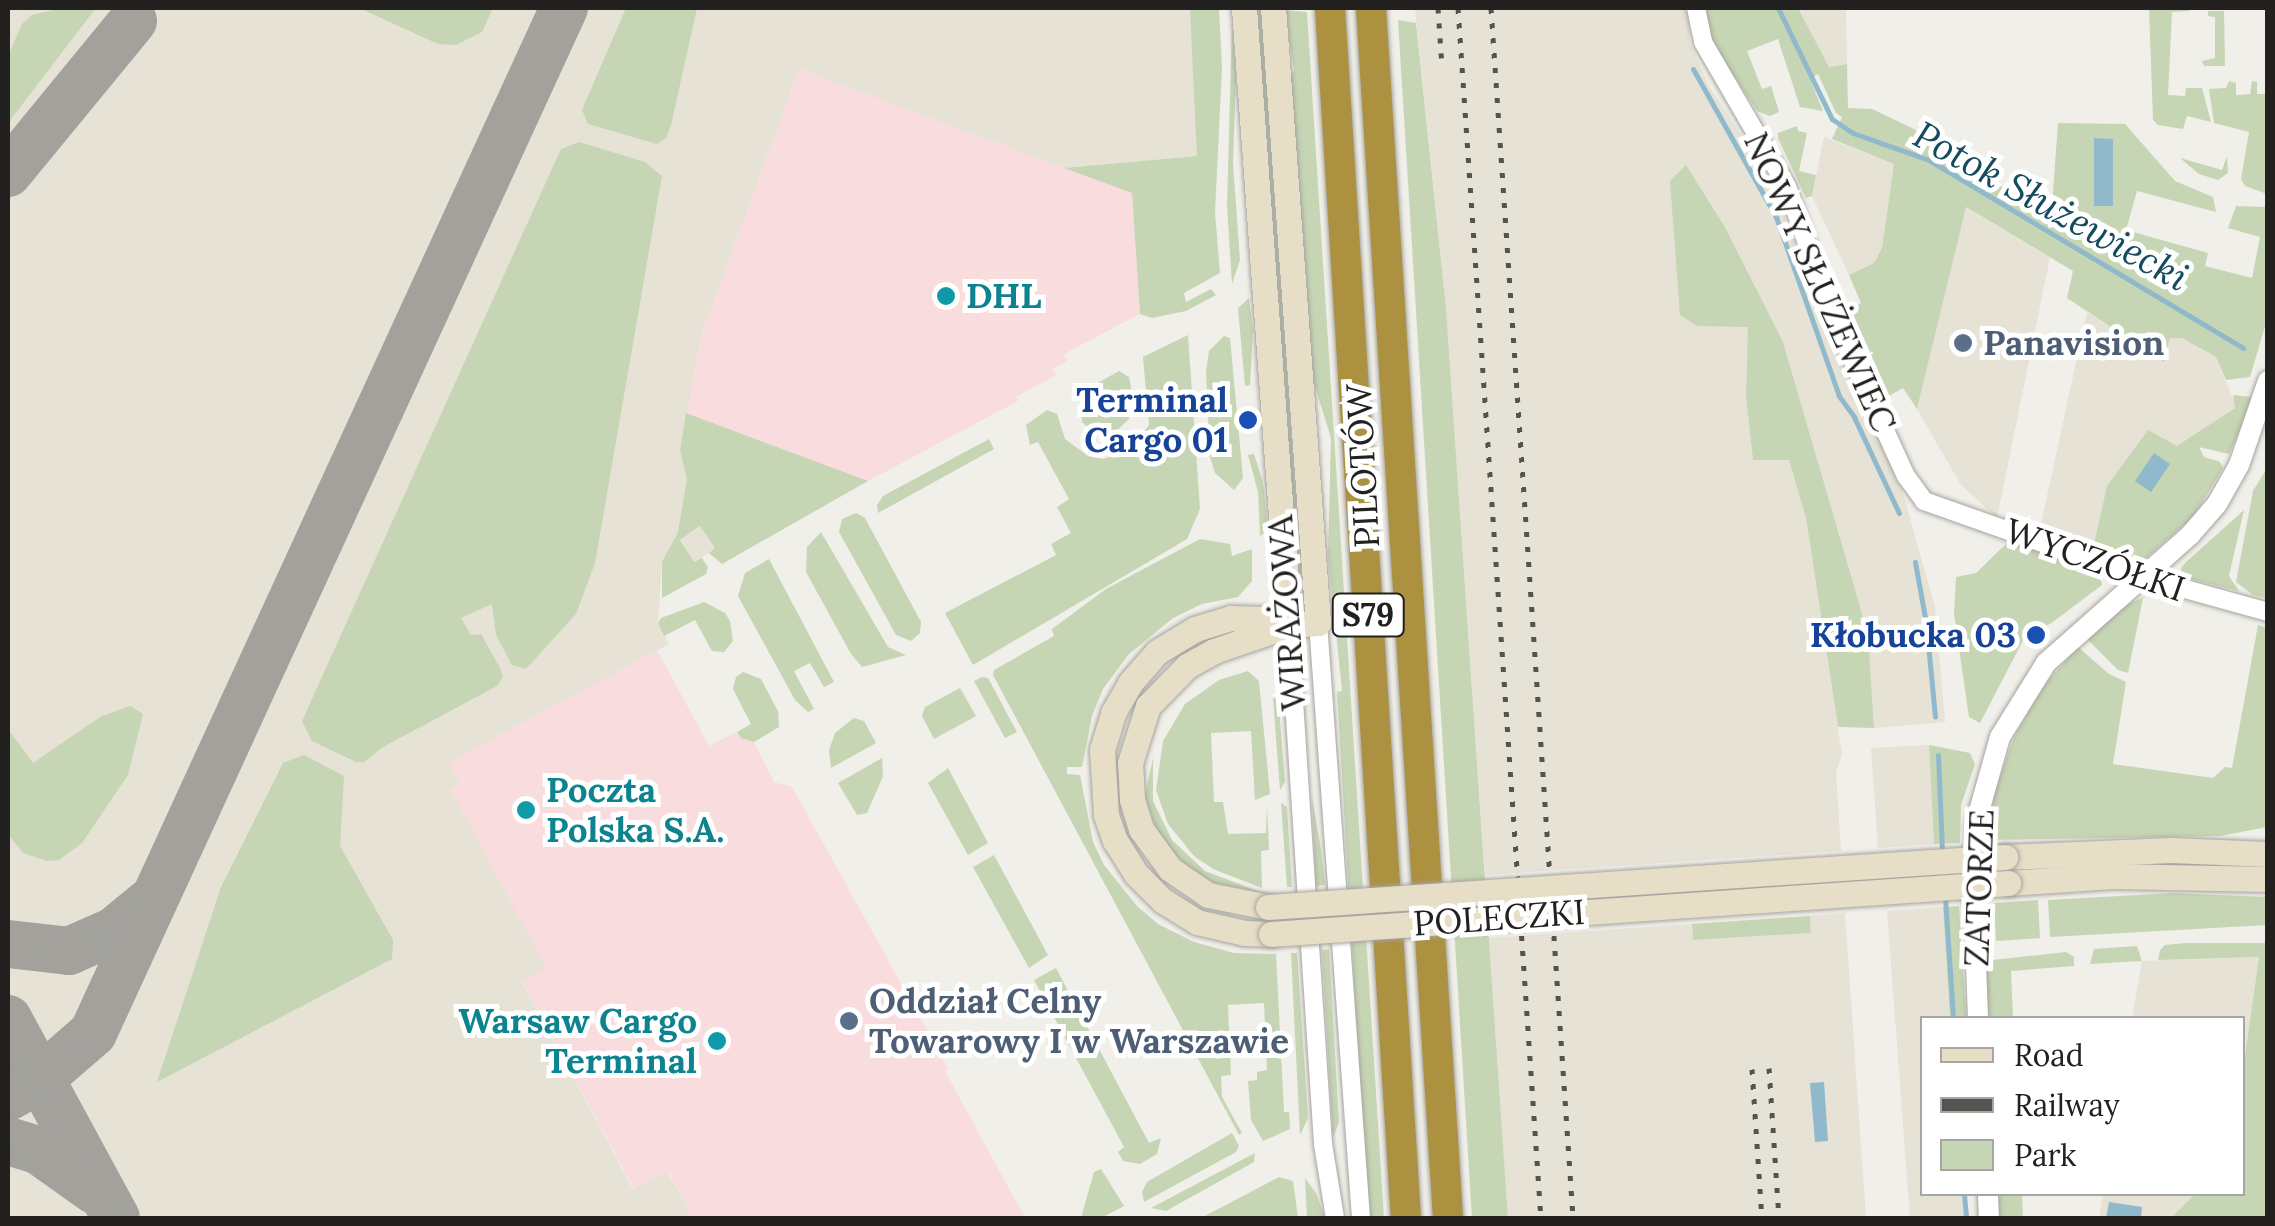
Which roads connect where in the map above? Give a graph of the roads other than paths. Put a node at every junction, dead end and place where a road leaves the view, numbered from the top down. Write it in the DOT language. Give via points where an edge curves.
graph roads {
  1 [pos="1244,8"];
  2 [pos="1274,8"];
  3 [pos="1696,8"];
  4 [pos="1330,10"];
  5 [pos="1372,12"];
  6 [pos="2268,381"];
  7 [pos="1924,501"];
  8 [pos="2142,577"];
  9 [pos="2268,612"];
  10 [pos="1318,623"];
  11 [pos="1290,626"];
  12 [pos="2268,854"];
  13 [pos="2006,870"];
  14 [pos="2268,879"];
  15 [pos="1978,1016"];
  16 [pos="1335,1218"];
  17 [pos="1361,1218"];
  18 [pos="1406,1218"];
  19 [pos="1448,1218"];
  1 -- 11 [label="main road, WIRAŻOWA"];
  2 -- 10 [label="main road, WIRAŻOWA"];
  3 -- 7 [label="street, NOWY SŁUŻEWIEC" via="1703,42 1787,188 1834,319 1906,476"];
  4 -- 18 [label="highway, PILOTÓW / S79"];
  5 -- 19 [label="highway, PILOTÓW / S79"];
  6 -- 8 [label="street, ZATORZE" via="2239,465 2217,504"];
  7 -- 8 [label="street, WYCZÓŁKI"];
  8 -- 9 [label="street, WYCZÓŁKI"];
  8 -- 15 [label="street, ZATORZE" via="2046,663 1993,757 1976,822"];
  10 -- 11 [label="main road, POLECZKI"];
  10 -- 17 [label="street, WIRAŻOWA"];
  11 -- 13 [label="main road, POLECZKI, bridge" via="1214,651 1166,684 1148,706 1130,762 1142,830 1170,869 1208,895 1268,906"];
  11 -- 13 [label="main road, POLECZKI, bridge" via="1231,618 1195,629 1158,652 1113,712 1102,750 1106,815 1115,842 1163,901 1197,922 1271,934"];
  11 -- 16 [label="street, WIRAŻOWA" via="1322,1126"];
  12 -- 13 [label="main road, POLECZKI" via="2171,850"];
  13 -- 14 [label="main road, POLECZKI"];
}
